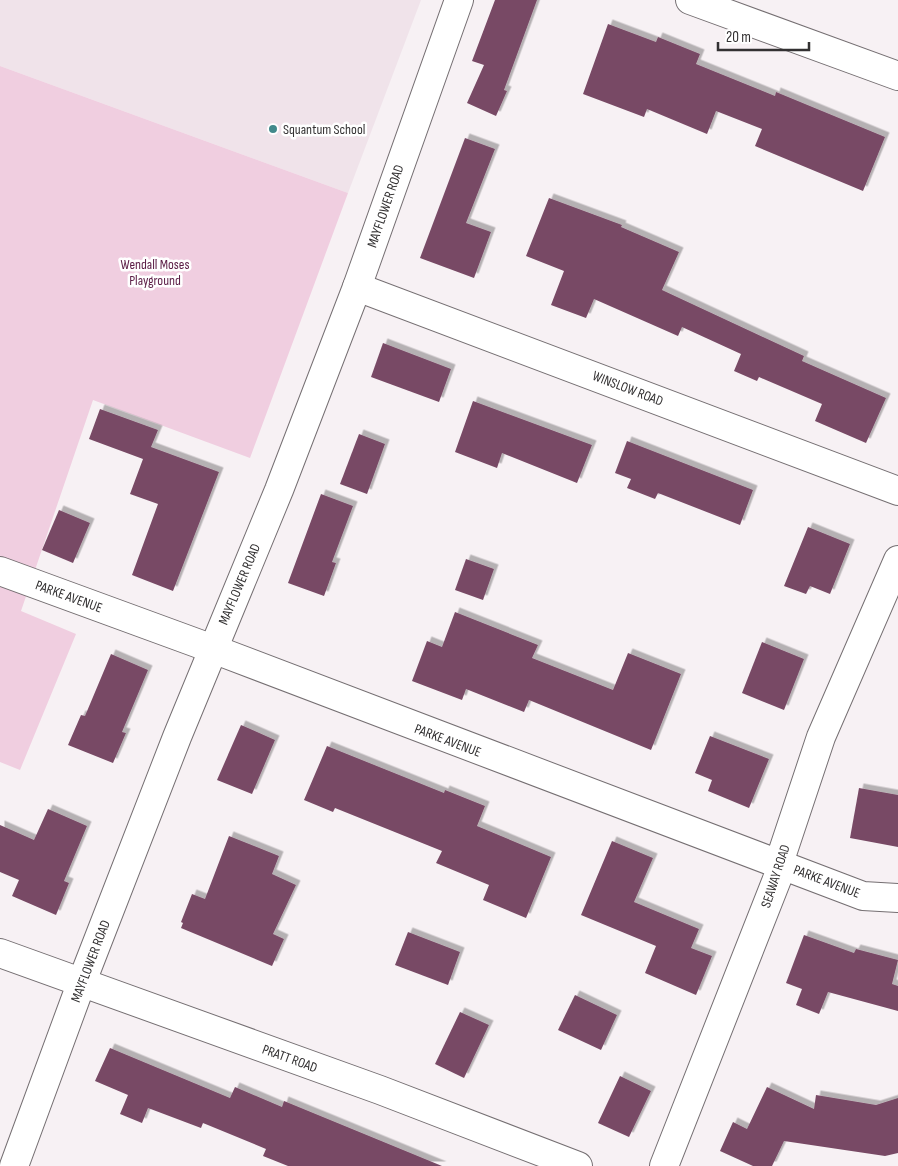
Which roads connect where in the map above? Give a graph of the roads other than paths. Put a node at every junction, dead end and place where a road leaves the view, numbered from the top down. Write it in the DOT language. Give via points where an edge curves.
graph roads {
  1 [pos="459,0"];
  2 [pos="690,0"];
  3 [pos="898,76"];
  4 [pos="357,286"];
  5 [pos="898,491"];
  6 [pos="898,560"];
  7 [pos="0,571"];
  8 [pos="213,649"];
  9 [pos="779,863"];
  10 [pos="898,898"];
  11 [pos="0,953"];
  12 [pos="81,984"];
  13 [pos="14,1166"];
  14 [pos="578,1166"];
  15 [pos="664,1166"];
  1 -- 4 [label="street, MAYFLOWER ROAD"];
  2 -- 3 [label="street"];
  4 -- 5 [label="street, WINSLOW ROAD"];
  4 -- 8 [label="street, MAYFLOWER ROAD"];
  6 -- 9 [label="street, SEAWAY ROAD" via="821,737"];
  7 -- 8 [label="street, PARKE AVENUE"];
  8 -- 9 [label="street, PARKE AVENUE"];
  8 -- 12 [label="street, MAYFLOWER ROAD"];
  9 -- 10 [label="street, PARKE AVENUE" via="863,896"];
  9 -- 15 [label="street, SEAWAY ROAD" via="778,874"];
  11 -- 12 [label="street, PRATT ROAD"];
  12 -- 13 [label="street, MAYFLOWER ROAD"];
  12 -- 14 [label="street, PRATT ROAD" via="380,1090"];
}
